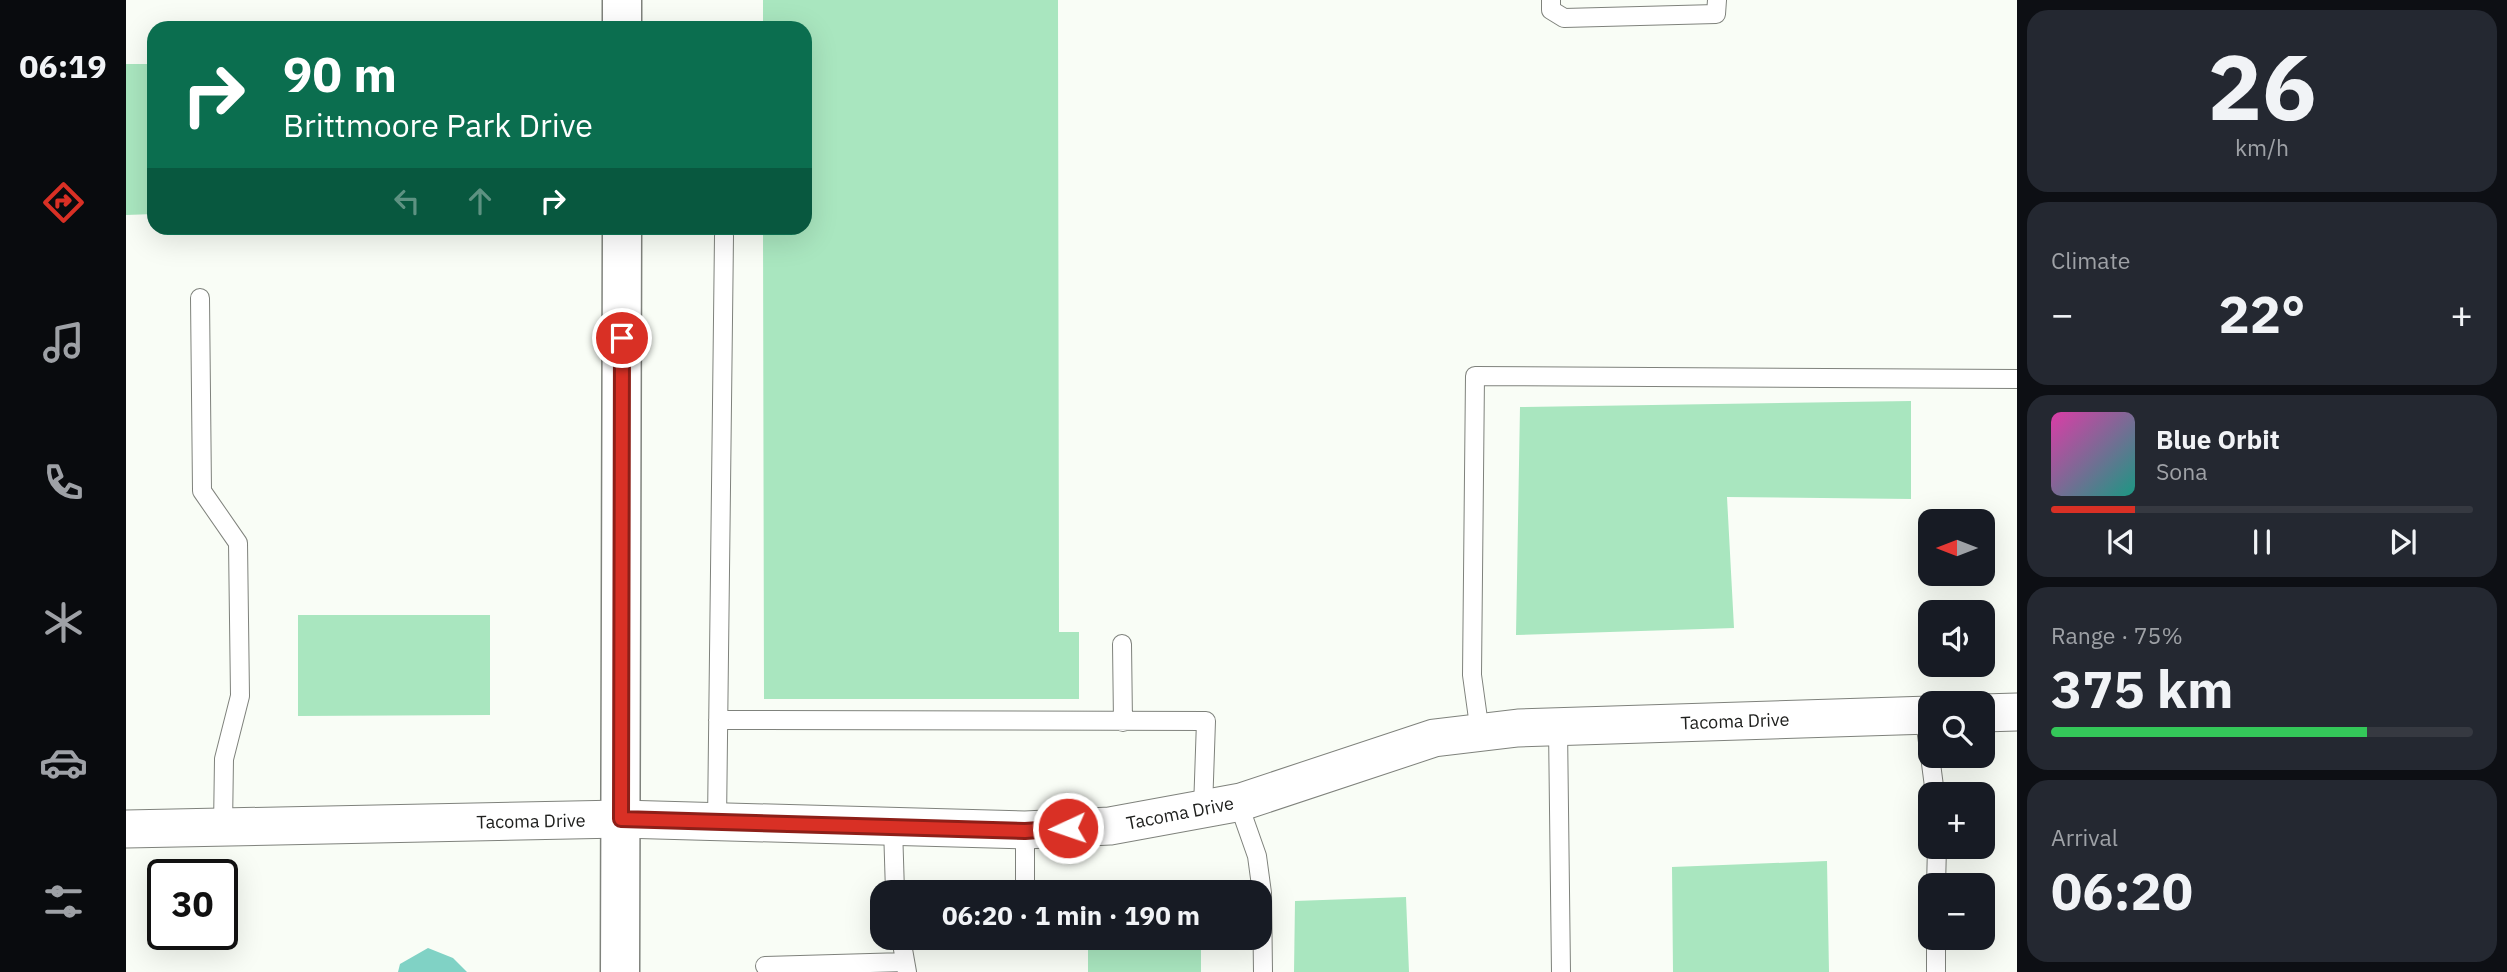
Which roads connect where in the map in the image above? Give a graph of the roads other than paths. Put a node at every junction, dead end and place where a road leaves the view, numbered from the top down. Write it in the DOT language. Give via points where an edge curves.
graph roads {
  1 [pos="622,0"];
  2 [pos="1551,0"];
  3 [pos="1717,0"];
  4 [pos="622,21"];
  5 [pos="622,235"];
  6 [pos="723,236"];
  7 [pos="200,298"];
  8 [pos="2017,379"];
  9 [pos="1122,643"];
  10 [pos="2017,712"];
  11 [pos="1995,713"];
  12 [pos="1918,715"];
  13 [pos="718,720"];
  14 [pos="1123,722"];
  15 [pos="1558,727"];
  16 [pos="1480,733"];
  17 [pos="1238,802"];
  18 [pos="1203,809"];
  19 [pos="621,819"];
  20 [pos="717,822"];
  21 [pos="223,827"];
  22 [pos="893,827"];
  23 [pos="126,829"];
  24 [pos="1025,831"];
  25 [pos="895,880"];
  26 [pos="1025,880"];
  27 [pos="1936,950"];
  28 [pos="765,966"];
  29 [pos="906,967"];
  30 [pos="620,972"];
  31 [pos="1263,972"];
  32 [pos="1561,972"];
  33 [pos="1936,972"];
  1 -- 4 [label="street"];
  2 -- 3 [label="lane" via="1551,10 1564,18 1716,14"];
  5 -- 19 [label="street"];
  6 -- 13 [label="lane"];
  7 -- 21 [label="lane" via="202,491 238,543 240,696 225,759"];
  8 -- 16 [label="lane" via="1475,376 1472,675"];
  9 -- 14 [label="lane"];
  10 -- 11 [label="street"];
  12 -- 15 [label="street, Tacoma Drive"];
  13 -- 14 [label="lane"];
  13 -- 20 [label="lane"];
  14 -- 18 [label="lane" via="1206,721"];
  15 -- 16 [label="street, Tacoma Drive"];
  15 -- 32 [label="lane"];
  16 -- 17 [label="street, Tacoma Drive" via="1434,738"];
  17 -- 18 [label="street, Tacoma Drive"];
  17 -- 31 [label="lane" via="1257,856"];
  18 -- 24 [label="street, Tacoma Drive" via="1110,826"];
  19 -- 20 [label="street, Tacoma Drive"];
  19 -- 21 [label="street, Tacoma Drive"];
  19 -- 30 [label="street"];
  20 -- 22 [label="street, Tacoma Drive"];
  21 -- 23 [label="street, Tacoma Drive"];
  22 -- 24 [label="street, Tacoma Drive"];
  22 -- 25 [label="lane"];
  24 -- 26 [label="lane"];
  27 -- 33 [label="lane"];
  28 -- 29 [label="lane"];
}
